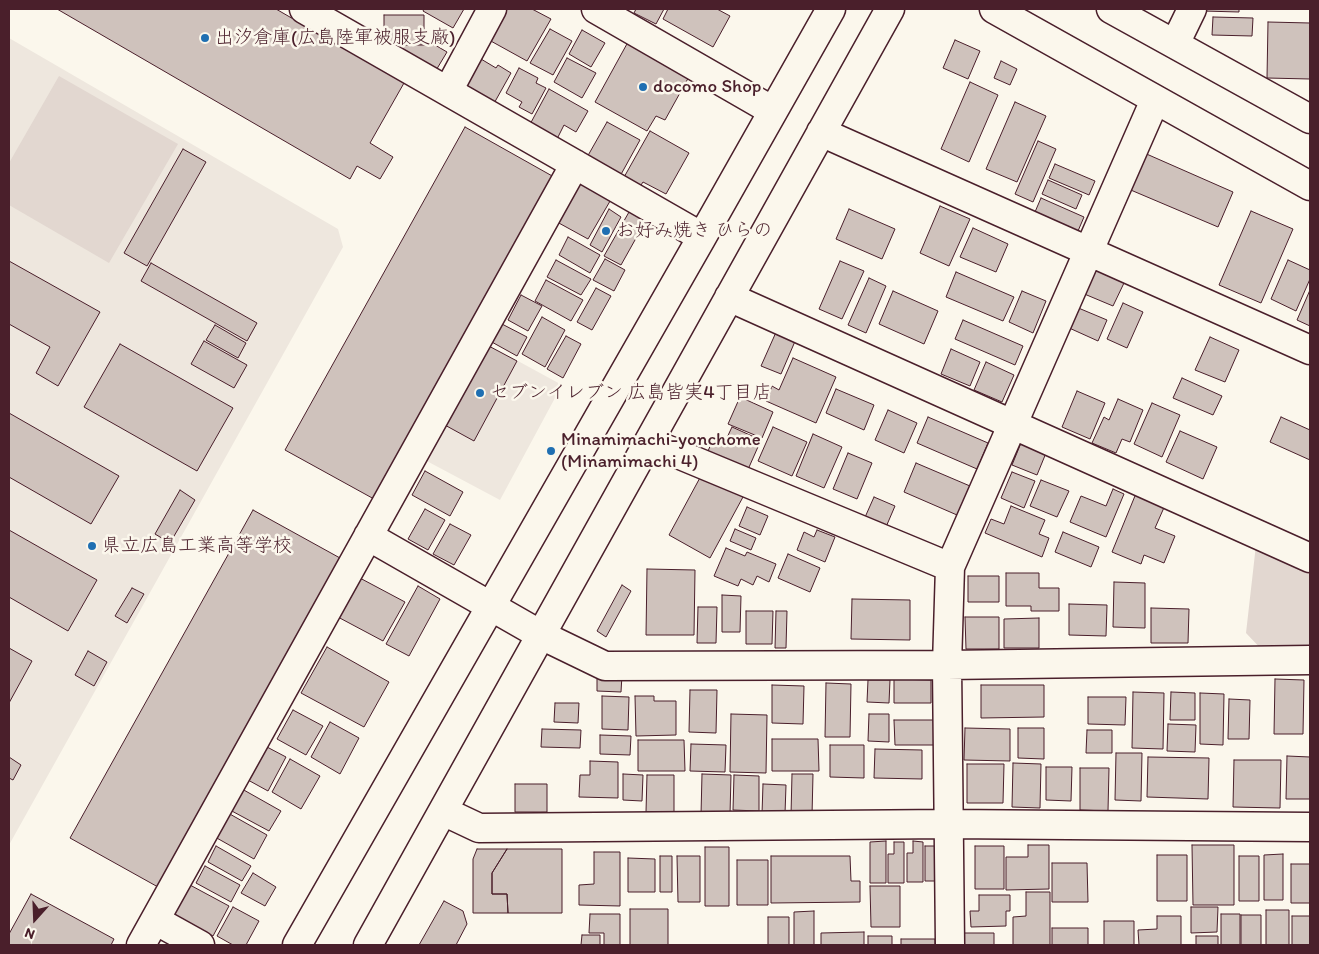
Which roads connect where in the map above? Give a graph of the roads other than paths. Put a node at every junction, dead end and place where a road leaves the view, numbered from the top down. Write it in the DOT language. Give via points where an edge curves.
graph roads {
  1 [pos="304,9"];
  2 [pos="492,9"];
  3 [pos="596,9"];
  4 [pos="831,9"];
  5 [pos="890,9"];
  6 [pos="994,9"];
  7 [pos="1111,9"];
  8 [pos="1192,9"];
  9 [pos="1175,44"];
  10 [pos="448,91"];
  11 [pos="1156,100"];
  12 [pos="774,111"];
  13 [pos="1310,119"];
  14 [pos="821,132"];
  15 [pos="575,164"];
  16 [pos="1310,186"];
  17 [pos="702,237"];
  18 [pos="1088,252"];
  19 [pos="730,297"];
  20 [pos="1310,350"];
  21 [pos="1012,425"];
  22 [pos="648,442"];
  23 [pos="368,536"];
  24 [pos="1310,558"];
  25 [pos="950,567"];
  26 [pos="491,606"];
  27 [pos="541,635"];
  28 [pos="1310,660"];
  29 [pos="947,665"];
  30 [pos="443,811"];
  31 [pos="948,824"];
  32 [pos="1310,827"];
  33 [pos="155,920"];
  34 [pos="372,944"];
  35 [pos="141,945"];
  36 [pos="200,945"];
  37 [pos="297,945"];
  38 [pos="950,945"];
  1 -- 10 [label="street"];
  2 -- 10 [label="street"];
  3 -- 12 [label="street"];
  4 -- 12 [label="street"];
  5 -- 14 [label="street"];
  6 -- 11 [label="street"];
  7 -- 9 [label="street"];
  8 -- 9 [label="street"];
  9 -- 13 [label="street"];
  10 -- 15 [label="street"];
  11 -- 16 [label="street"];
  11 -- 18 [label="street"];
  12 -- 17 [label="street"];
  14 -- 18 [label="street"];
  14 -- 19 [label="street"];
  15 -- 17 [label="street"];
  15 -- 23 [label="street"];
  17 -- 26 [label="street"];
  18 -- 20 [label="street"];
  18 -- 21 [label="street"];
  19 -- 21 [label="street"];
  19 -- 22 [label="street"];
  21 -- 24 [label="street"];
  21 -- 25 [label="street"];
  22 -- 25 [label="street"];
  22 -- 27 [label="street"];
  23 -- 26 [label="street"];
  23 -- 33 [label="street"];
  25 -- 29 [label="street"];
  26 -- 27 [label="street"];
  26 -- 37 [label="street"];
  27 -- 29 [label="street" via="605,666"];
  27 -- 30 [label="street"];
  28 -- 29 [label="street"];
  29 -- 31 [label="street"];
  30 -- 31 [label="street" via="478,828"];
  30 -- 34 [label="street"];
  31 -- 32 [label="street"];
  31 -- 38 [label="street"];
  33 -- 35 [label="street"];
  33 -- 36 [label="street"];
}
